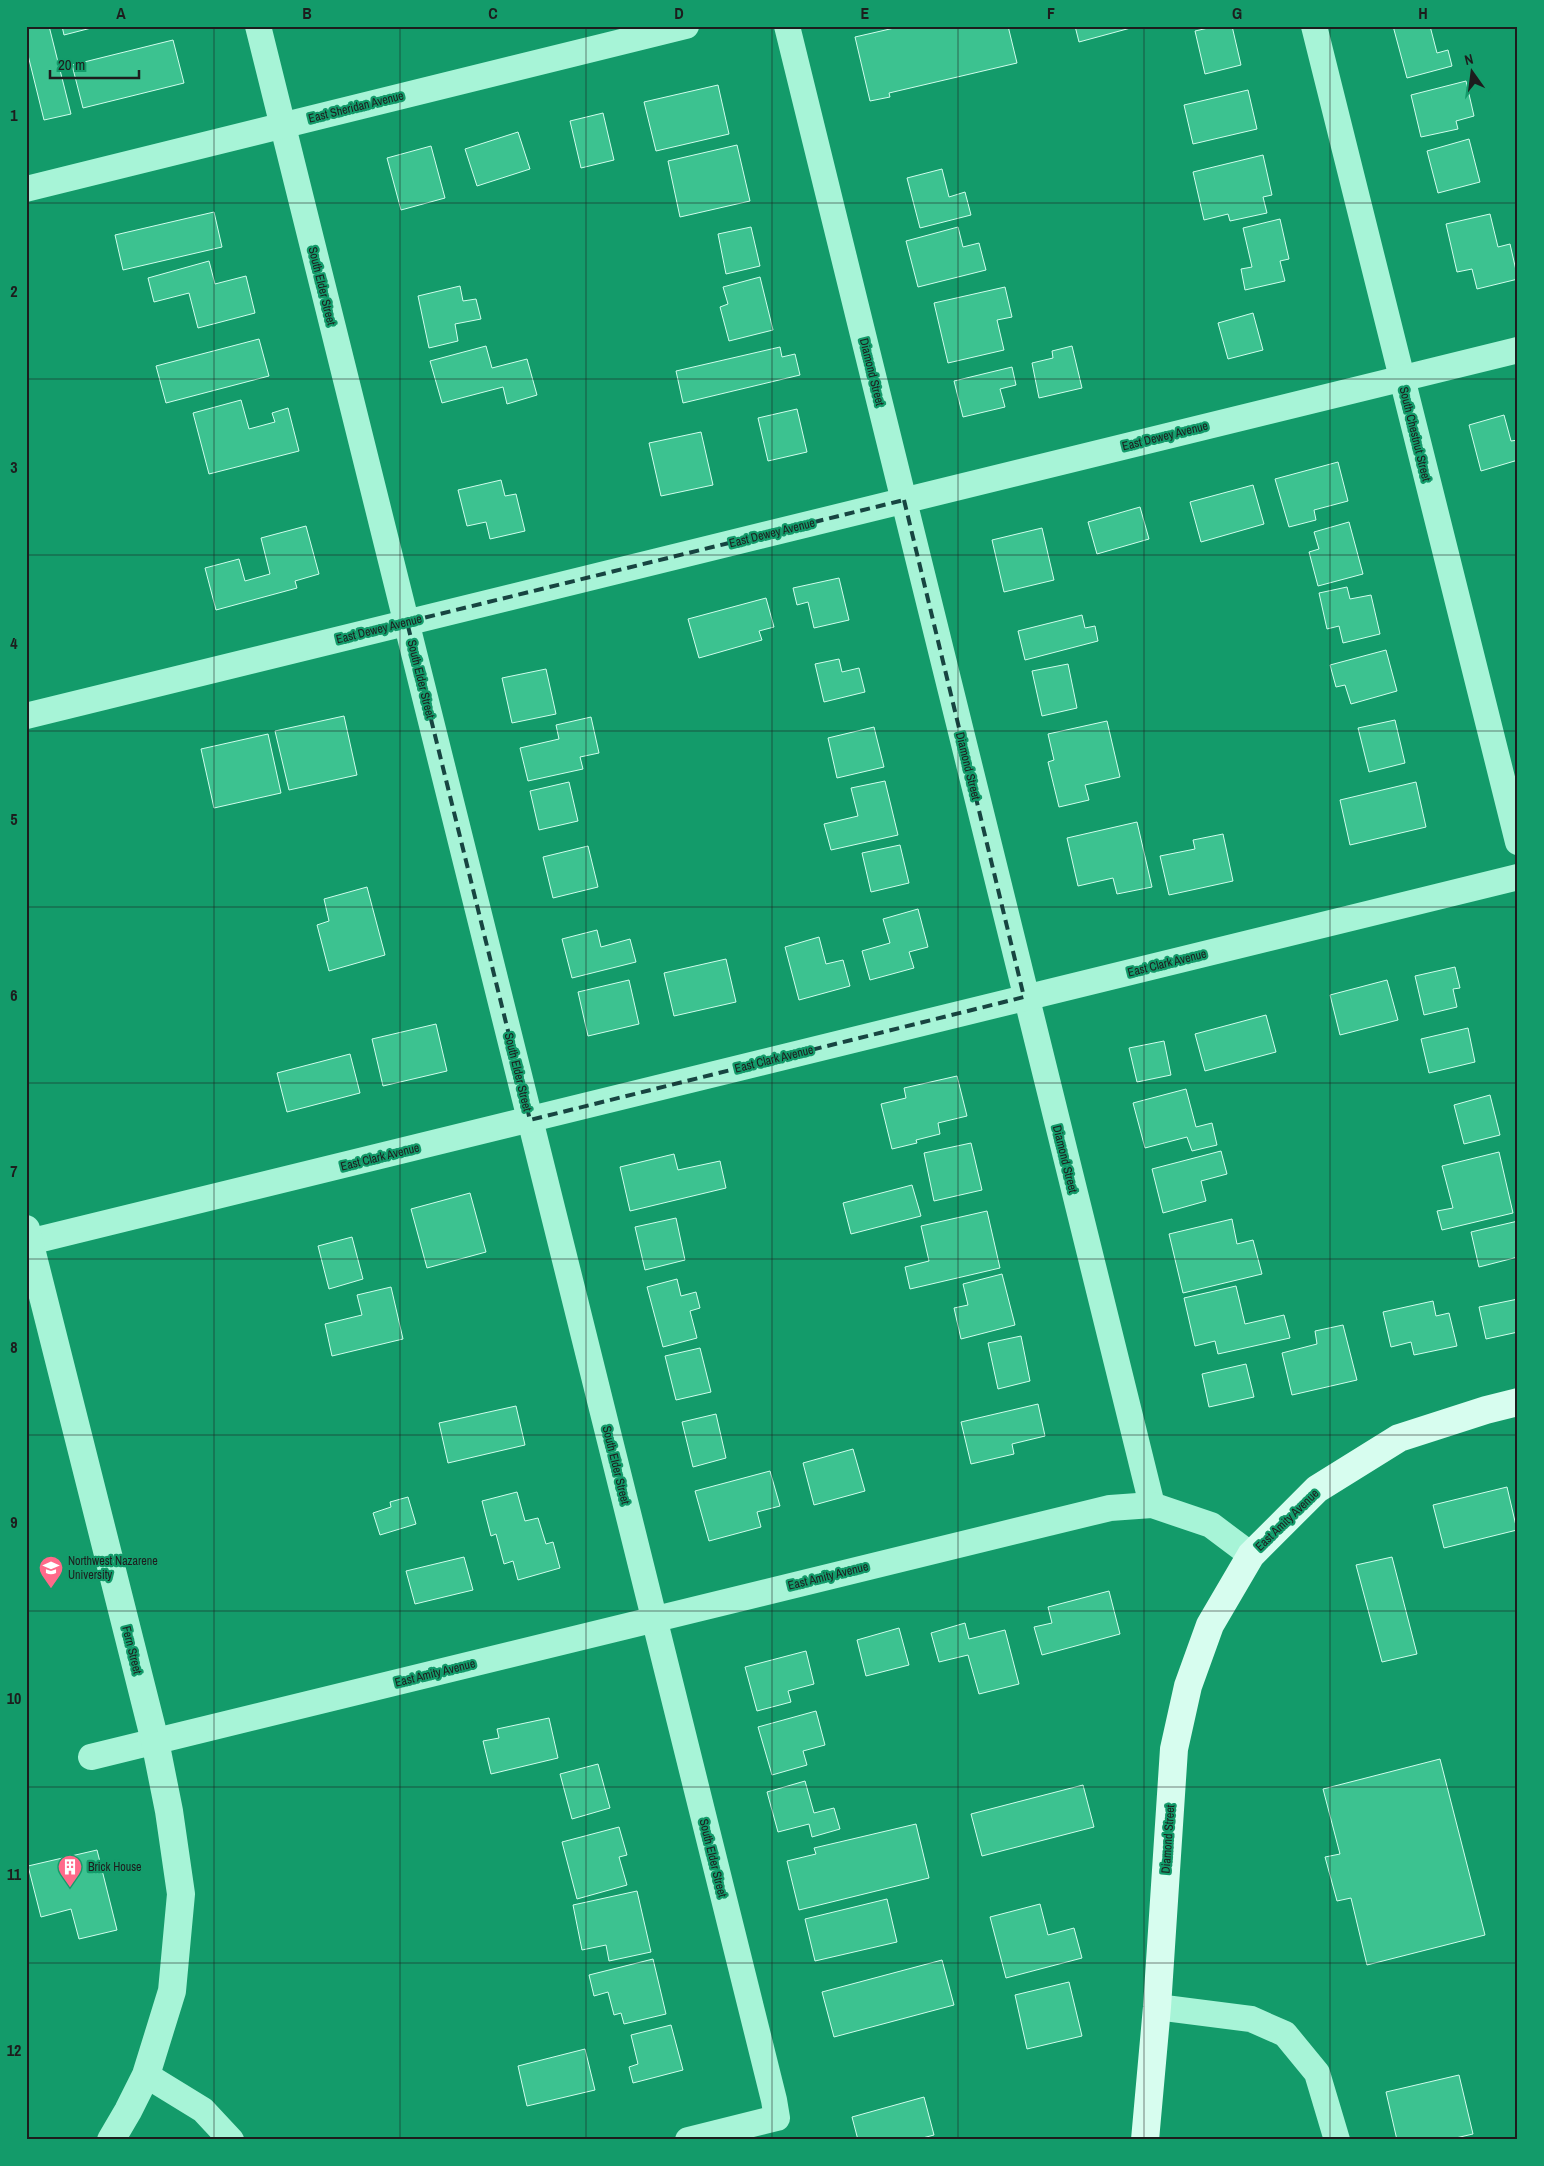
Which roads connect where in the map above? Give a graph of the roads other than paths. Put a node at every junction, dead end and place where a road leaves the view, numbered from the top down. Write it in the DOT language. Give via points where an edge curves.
graph roads {
  1 [pos="258,26"];
  2 [pos="686,26"];
  3 [pos="787,26"];
  4 [pos="1314,26"];
  5 [pos="282,126"];
  6 [pos="26,189"];
  7 [pos="1518,350"];
  8 [pos="1402,378"];
  9 [pos="904,500"];
  10 [pos="407,622"];
  11 [pos="26,716"];
  12 [pos="1518,842"];
  13 [pos="1518,877"];
  14 [pos="1024,998"];
  15 [pos="530,1120"];
  16 [pos="28,1235"];
  17 [pos="1518,1402"];
  18 [pos="1152,1505"];
  19 [pos="1251,1555"];
  20 [pos="654,1620"];
  21 [pos="155,1741"];
  22 [pos="91,1757"];
  23 [pos="1157,2007"];
  24 [pos="146,2075"];
  25 [pos="111,2140"];
  26 [pos="231,2140"];
  27 [pos="688,2140"];
  28 [pos="1146,2140"];
  29 [pos="1337,2140"];
  1 -- 5 [label="street, South Elder Street"];
  2 -- 5 [label="street, East Sheridan Avenue"];
  3 -- 9 [label="street, Diamond Street"];
  4 -- 8 [label="street, South Chestnut Street"];
  5 -- 6 [label="street, East Sheridan Avenue"];
  5 -- 10 [label="street, South Elder Street"];
  7 -- 8 [label="street, East Dewey Avenue"];
  8 -- 9 [label="street, East Dewey Avenue"];
  8 -- 12 [label="street, South Chestnut Street"];
  9 -- 10 [label="street, East Dewey Avenue"];
  9 -- 14 [label="street, Diamond Street"];
  10 -- 11 [label="street, East Dewey Avenue"];
  10 -- 15 [label="street, South Elder Street"];
  13 -- 14 [label="street, East Clark Avenue"];
  14 -- 15 [label="street, East Clark Avenue"];
  14 -- 18 [label="street, Diamond Street"];
  15 -- 16 [label="street, East Clark Avenue"];
  15 -- 20 [label="street, South Elder Street"];
  16 -- 21 [label="street, Fern Street"];
  17 -- 19 [label="main road, East Amity Avenue" via="1399,1438 1317,1489"];
  18 -- 19 [label="street, East Amity Avenue" via="1211,1525"];
  18 -- 20 [label="street, East Amity Avenue" via="1110,1508"];
  19 -- 23 [label="main road, Diamond Street" via="1210,1625 1188,1686 1176,1740"];
  20 -- 21 [label="street, East Amity Avenue"];
  20 -- 27 [label="street, South Elder Street" via="777,2118"];
  21 -- 22 [label="street, East Amity Avenue"];
  21 -- 24 [label="street, Fern Street" via="181,1894 172,1991"];
  23 -- 28 [label="main road, Diamond Street"];
  23 -- 29 [label="street" via="1251,2019 1285,2034 1317,2073"];
  24 -- 25 [label="street, Fern Street"];
  24 -- 26 [label="street" via="203,2110"];
}
